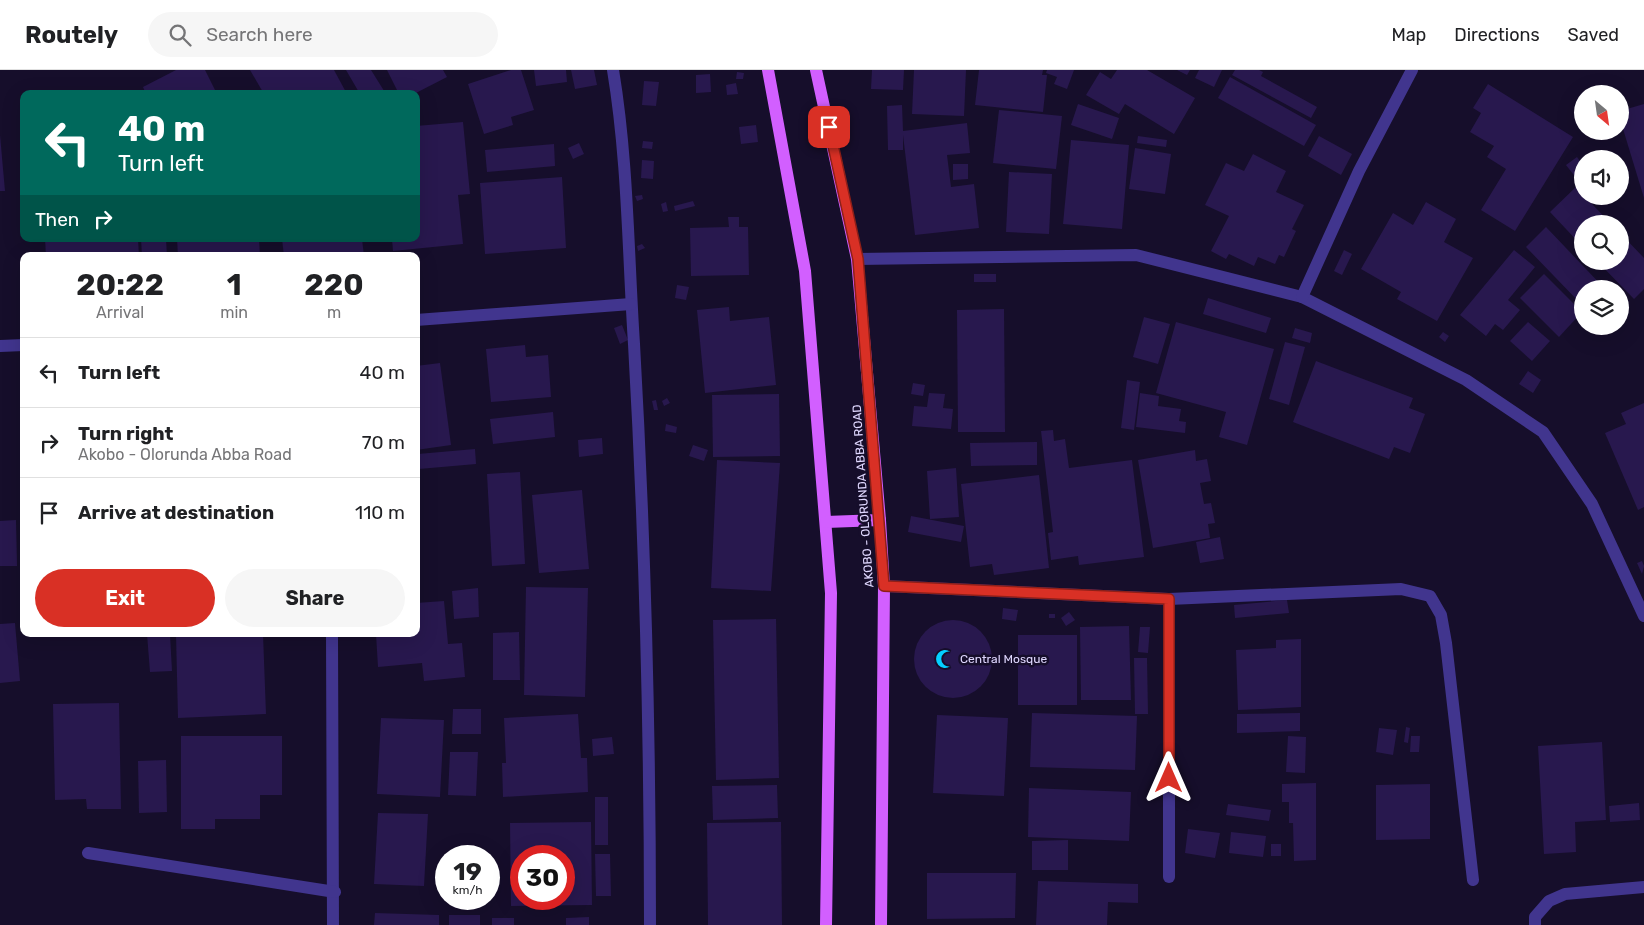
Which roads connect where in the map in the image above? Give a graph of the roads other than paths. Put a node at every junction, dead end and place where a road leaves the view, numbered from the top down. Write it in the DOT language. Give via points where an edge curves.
graph roads {
  1 [pos="613,70"];
  2 [pos="768,70"];
  3 [pos="816,70"];
  4 [pos="1412,70"];
  5 [pos="858,259"];
  6 [pos="1302,297"];
  7 [pos="631,304"];
  8 [pos="420,320"];
  9 [pos="20,345"];
  10 [pos="0,346"];
  11 [pos="880,520"];
  12 [pos="826,522"];
  13 [pos="884,586"];
  14 [pos="1169,599"];
  15 [pos="1644,616"];
  16 [pos="332,637"];
  17 [pos="88,853"];
  18 [pos="1169,878"];
  19 [pos="1473,880"];
  20 [pos="1644,887"];
  21 [pos="335,892"];
  22 [pos="333,925"];
  23 [pos="650,925"];
  24 [pos="826,925"];
  25 [pos="881,925"];
  26 [pos="1535,925"];
  1 -- 7 [label="street" via="624,176"];
  2 -- 12 [label="main road" via="805,271"];
  3 -- 5 [label="main road, AKOBO - OLORUNDA ABBA ROAD"];
  4 -- 6 [label="street" via="1359,171"];
  5 -- 6 [label="street" via="1136,255"];
  5 -- 11 [label="main road, AKOBO - OLORUNDA ABBA ROAD"];
  6 -- 15 [label="street" via="1466,380 1543,432 1592,504"];
  7 -- 8 [label="street"];
  7 -- 23 [label="street" via="644,516"];
  9 -- 10 [label="street"];
  11 -- 12 [label="main road"];
  11 -- 13 [label="main road, AKOBO - OLORUNDA ABBA ROAD"];
  12 -- 24 [label="main road" via="831,593"];
  13 -- 14 [label="street"];
  13 -- 25 [label="main road, AKOBO - OLORUNDA ABBA ROAD"];
  14 -- 18 [label="street"];
  14 -- 19 [label="street" via="1400,589 1430,596 1441,615 1446,643"];
  16 -- 21 [label="street"];
  17 -- 21 [label="street"];
  20 -- 26 [label="street" via="1565,894 1549,901 1535,917"];
  21 -- 22 [label="street"];
}
